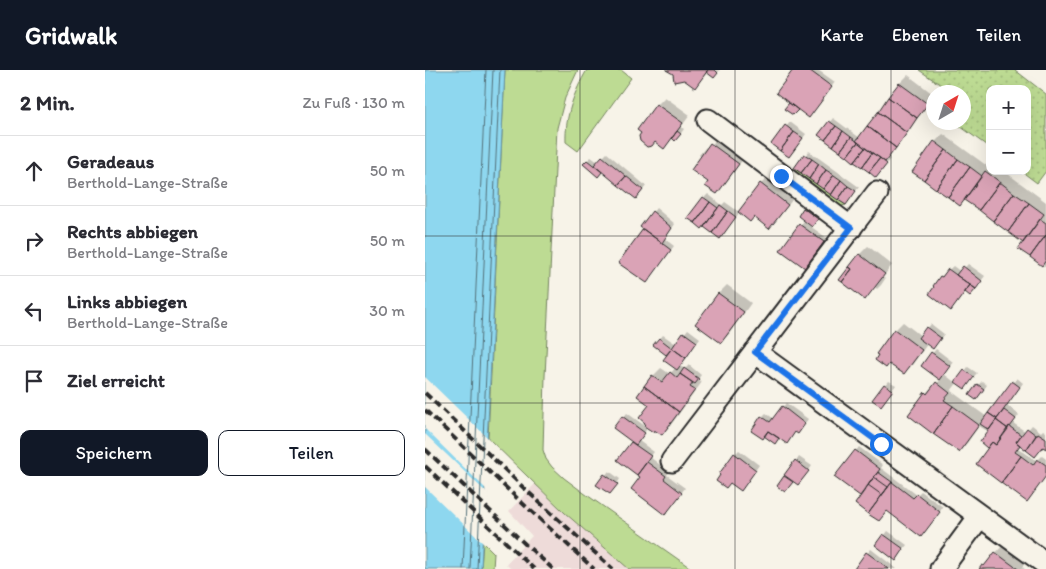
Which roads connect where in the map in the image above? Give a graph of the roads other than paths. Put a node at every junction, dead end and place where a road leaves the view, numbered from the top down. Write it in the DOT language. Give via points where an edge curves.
graph roads {
  1 [pos="707,120"];
  2 [pos="877,193"];
  3 [pos="851,228"];
  4 [pos="755,352"];
  5 [pos="672,461"];
  6 [pos="980,516"];
  7 [pos="1046,564"];
  8 [pos="941,569"];
  1 -- 3 [label="street"];
  2 -- 3 [label="street"];
  3 -- 4 [label="street"];
  4 -- 5 [label="street"];
  4 -- 6 [label="street"];
  6 -- 7 [label="street"];
  6 -- 8 [label="street"];
}
